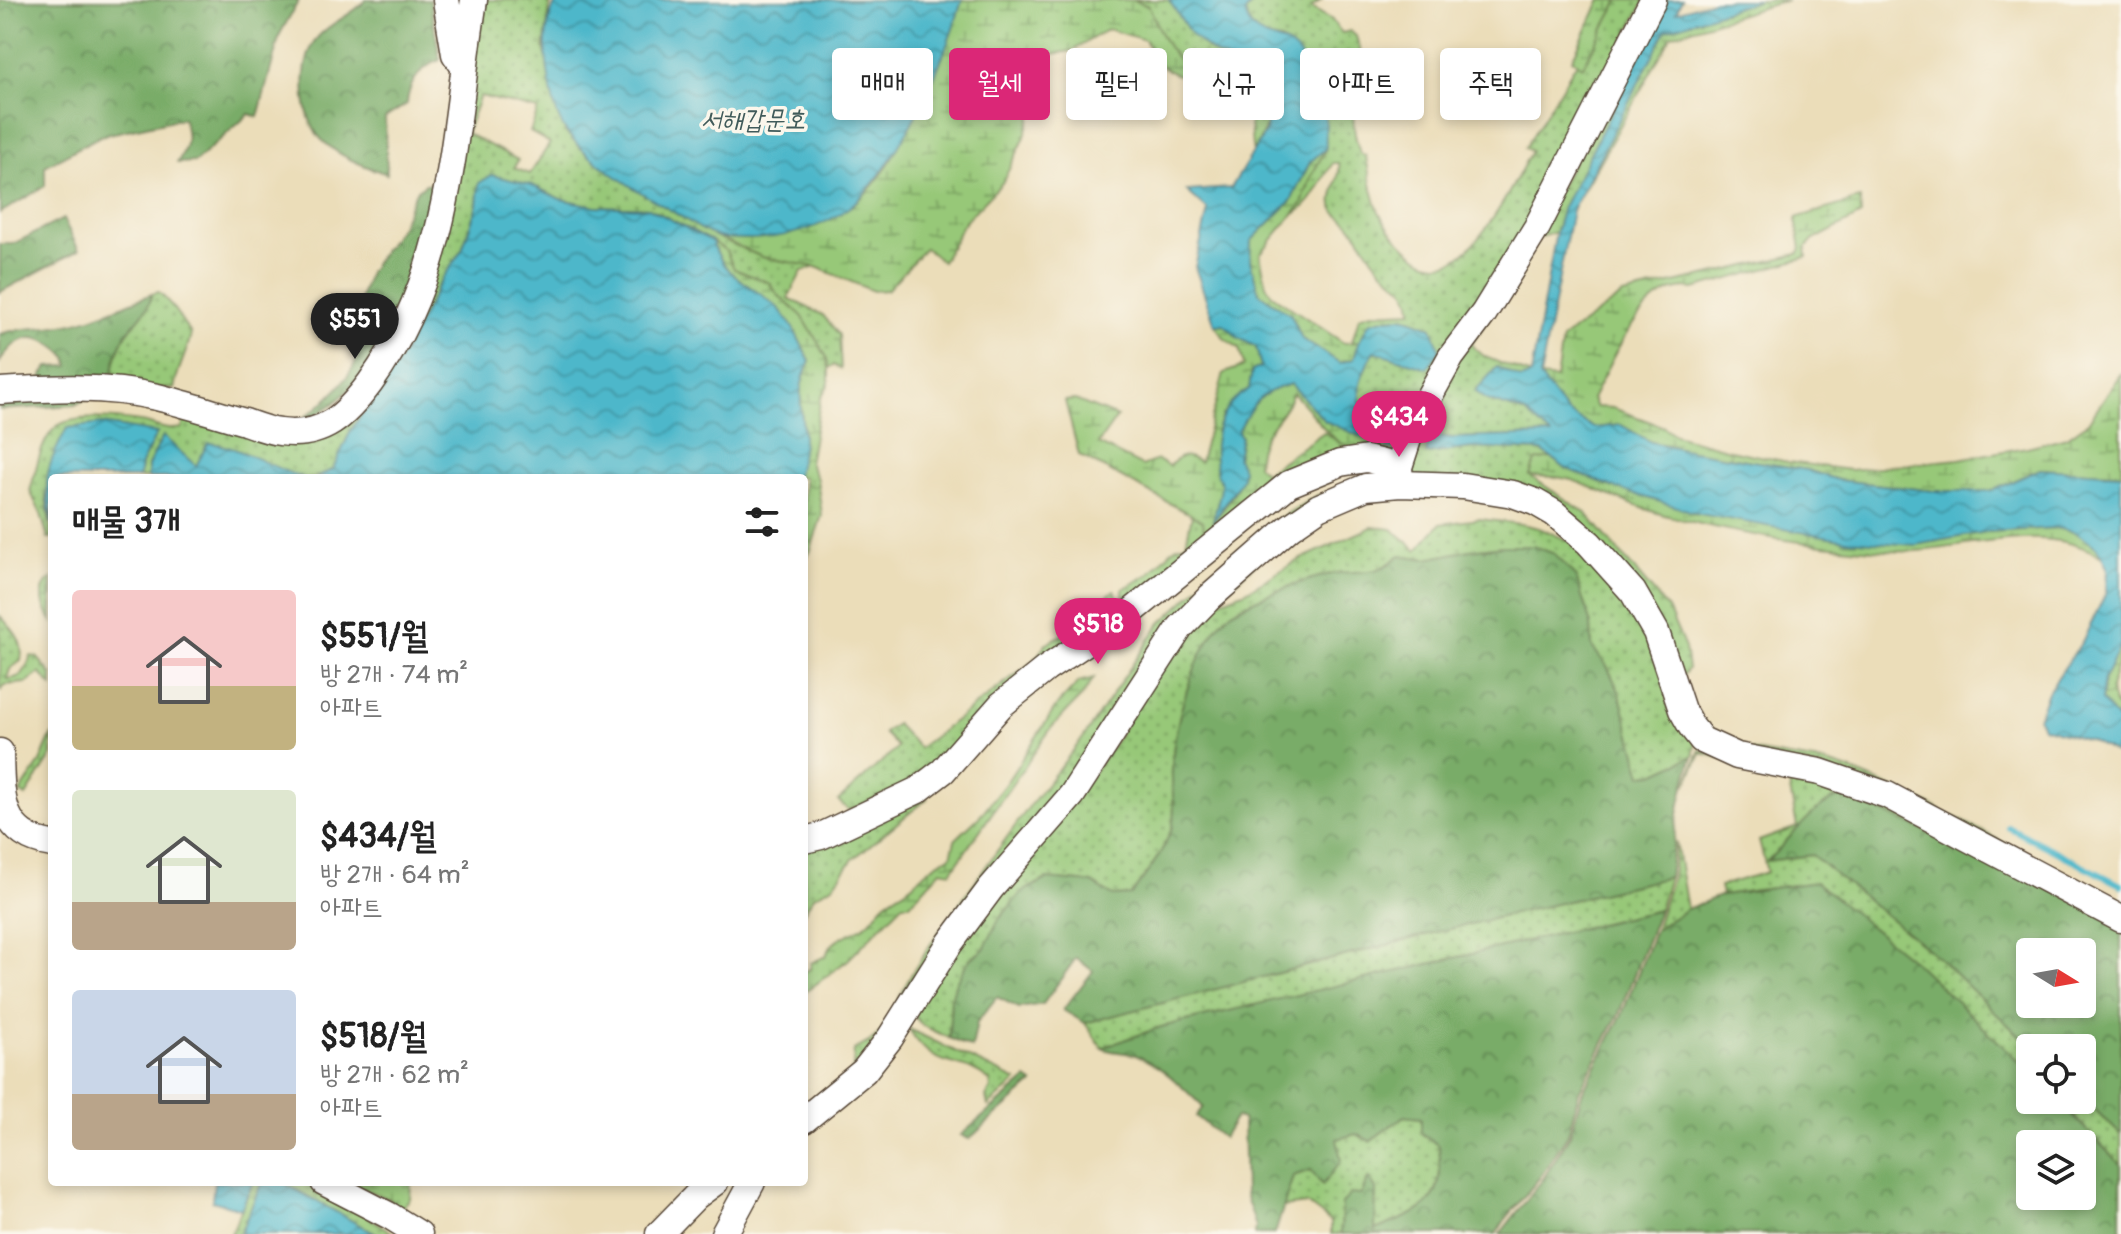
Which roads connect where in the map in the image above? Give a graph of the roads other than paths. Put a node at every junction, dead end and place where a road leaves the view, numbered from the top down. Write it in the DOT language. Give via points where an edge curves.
graph roads {
  1 [pos="446,0"];
  2 [pos="474,0"];
  3 [pos="1653,0"];
  4 [pos="463,65"];
  5 [pos="0,391"];
  6 [pos="1400,475"];
  7 [pos="0,752"];
  8 [pos="808,839"];
  9 [pos="48,844"];
  10 [pos="2121,919"];
  11 [pos="808,1117"];
  12 [pos="331,1186"];
  13 [pos="710,1186"];
  14 [pos="750,1186"];
  15 [pos="419,1234"];
  16 [pos="659,1234"];
  17 [pos="724,1234"];
  1 -- 4 [label="street" via="455,54"];
  2 -- 4 [label="street"];
  3 -- 6 [label="street" via="1537,227 1431,393 1409,436"];
  4 -- 5 [label="street" via="439,235 423,286 383,364 335,423 281,433 120,390"];
  6 -- 8 [label="street" via="1367,459 1340,463 1289,484 1130,613 1001,705 943,771 918,790"];
  6 -- 10 [label="street" via="1513,494 1570,526 1613,568 1645,610 1682,710 1702,740 1737,756 1820,772 1887,795"];
  6 -- 11 [label="street" via="1319,507 1290,527 1180,628 1072,795 991,888 890,1038 864,1071"];
  7 -- 9 [label="street" via="1,800 8,823 35,842"];
  12 -- 15 [label="street"];
  13 -- 16 [label="street"];
  14 -- 17 [label="street"];
}
